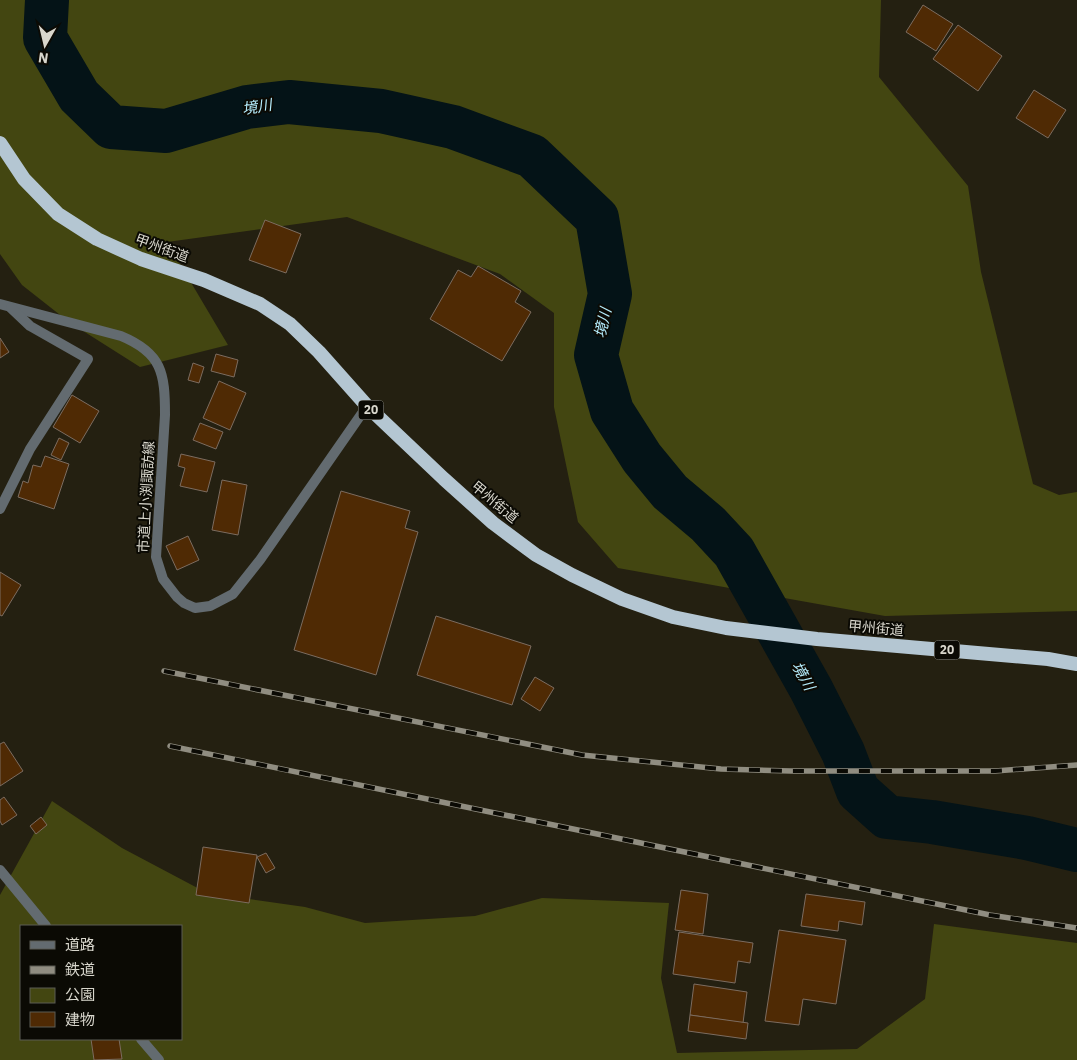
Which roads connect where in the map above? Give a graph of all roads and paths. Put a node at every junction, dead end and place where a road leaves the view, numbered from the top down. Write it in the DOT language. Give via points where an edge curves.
graph roads {
  1 [pos="0,143"];
  2 [pos="5,306"];
  3 [pos="367,406"];
  4 [pos="0,509"];
  5 [pos="1077,664"];
  6 [pos="0,870"];
  7 [pos="45,925"];
  8 [pos="142,1040"];
  9 [pos="159,1060"];
  1 -- 3 [label="highway, 甲州街道 / 20" via="24,179 58,214 97,239 141,259 204,280 260,304 290,324"];
  2 -- 3 [label="street, 市道上小渕諏訪線" via="120,336 137,342 155,358 165,396 156,557 167,585 195,608 210,606 232,594 260,560"];
  2 -- 4 [label="street" via="30,326 88,359 30,449"];
  3 -- 5 [label="highway, 甲州街道 / 20" via="493,523 536,556 622,599 673,617 726,628"];
  6 -- 7 [label="street"];
  8 -- 9 [label="street"];
}
